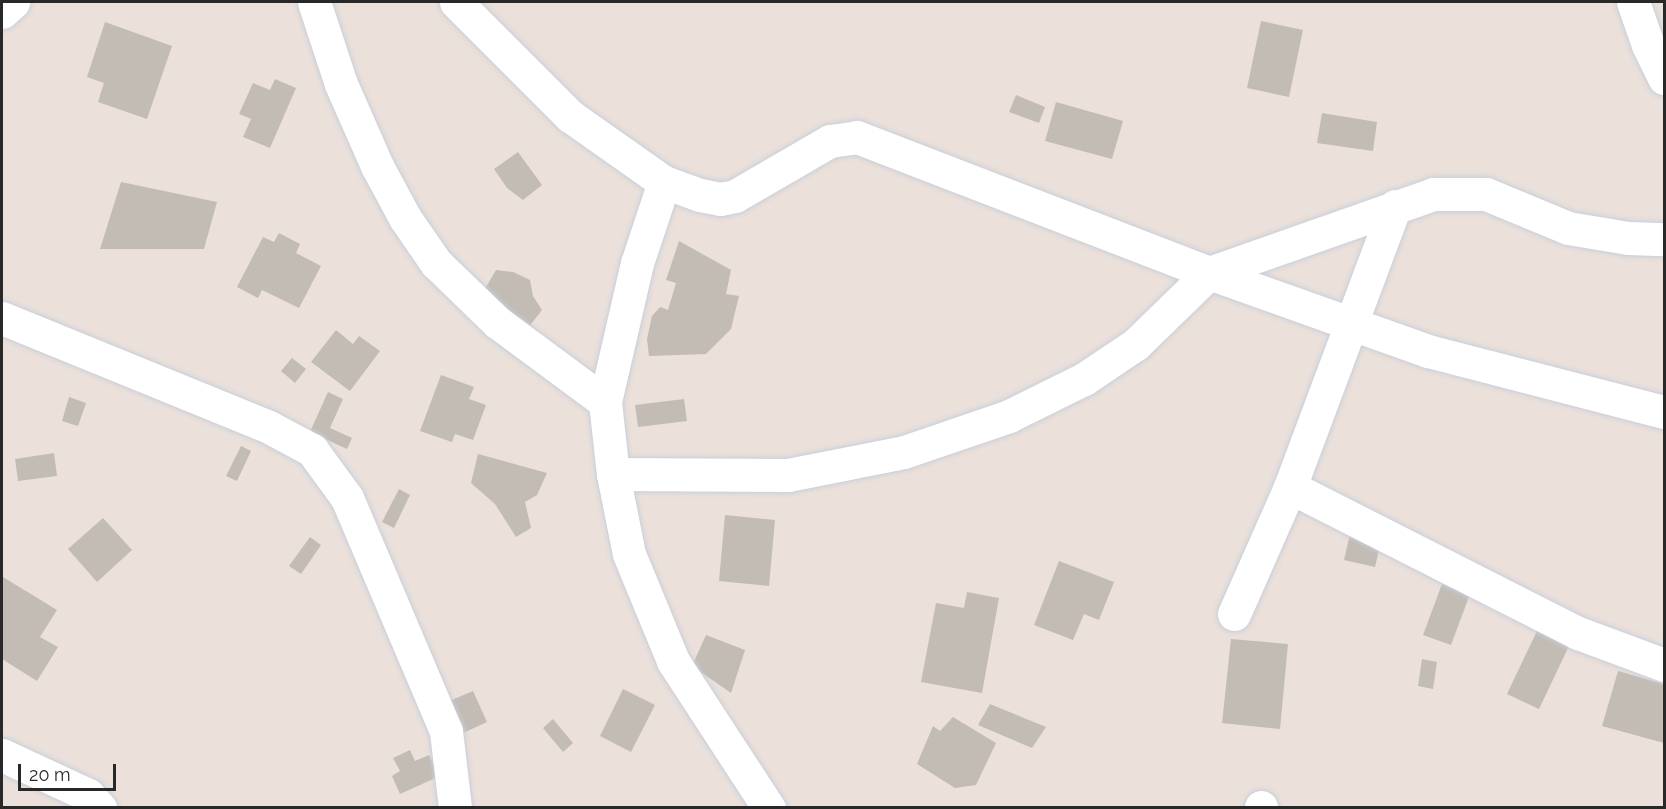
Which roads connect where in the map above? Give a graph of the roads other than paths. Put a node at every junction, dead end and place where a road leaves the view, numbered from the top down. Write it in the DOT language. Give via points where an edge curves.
graph roads {
  1 [pos="14,2"];
  2 [pos="314,2"];
  3 [pos="1634,2"];
  4 [pos="474,9"];
  5 [pos="2,12"];
  6 [pos="1665,78"];
  7 [pos="664,182"];
  8 [pos="1395,206"];
  9 [pos="1665,239"];
  10 [pos="1209,273"];
  11 [pos="2,318"];
  12 [pos="1353,324"];
  13 [pos="606,402"];
  14 [pos="1665,412"];
  15 [pos="613,474"];
  16 [pos="1290,487"];
  17 [pos="1234,614"];
  18 [pos="1665,665"];
  19 [pos="2,755"];
  20 [pos="100,807"];
  21 [pos="455,807"];
  22 [pos="769,807"];
  1 -- 5 [label="street"];
  2 -- 13 [label="street" via="340,84 377,166 405,218 436,263 497,322"];
  3 -- 6 [label="street" via="1648,45"];
  4 -- 7 [label="street" via="570,116"];
  7 -- 10 [label="street" via="720,199 735,196 830,141 857,137"];
  7 -- 13 [label="street" via="631,285"];
  8 -- 9 [label="street" via="1433,194 1486,194 1568,228 1629,238"];
  8 -- 10 [label="street"];
  8 -- 12 [label="street"];
  10 -- 12 [label="street"];
  10 -- 15 [label="street" via="1137,344 1084,379 1009,416 904,452 788,475"];
  11 -- 21 [label="street" via="269,427 312,450 346,498 446,731"];
  12 -- 14 [label="street" via="1428,351"];
  12 -- 16 [label="street"];
  13 -- 15 [label="street"];
  15 -- 22 [label="street" via="629,554 673,661"];
  16 -- 17 [label="street"];
  16 -- 18 [label="street" via="1578,633"];
  19 -- 20 [label="street" via="88,795"];
}
